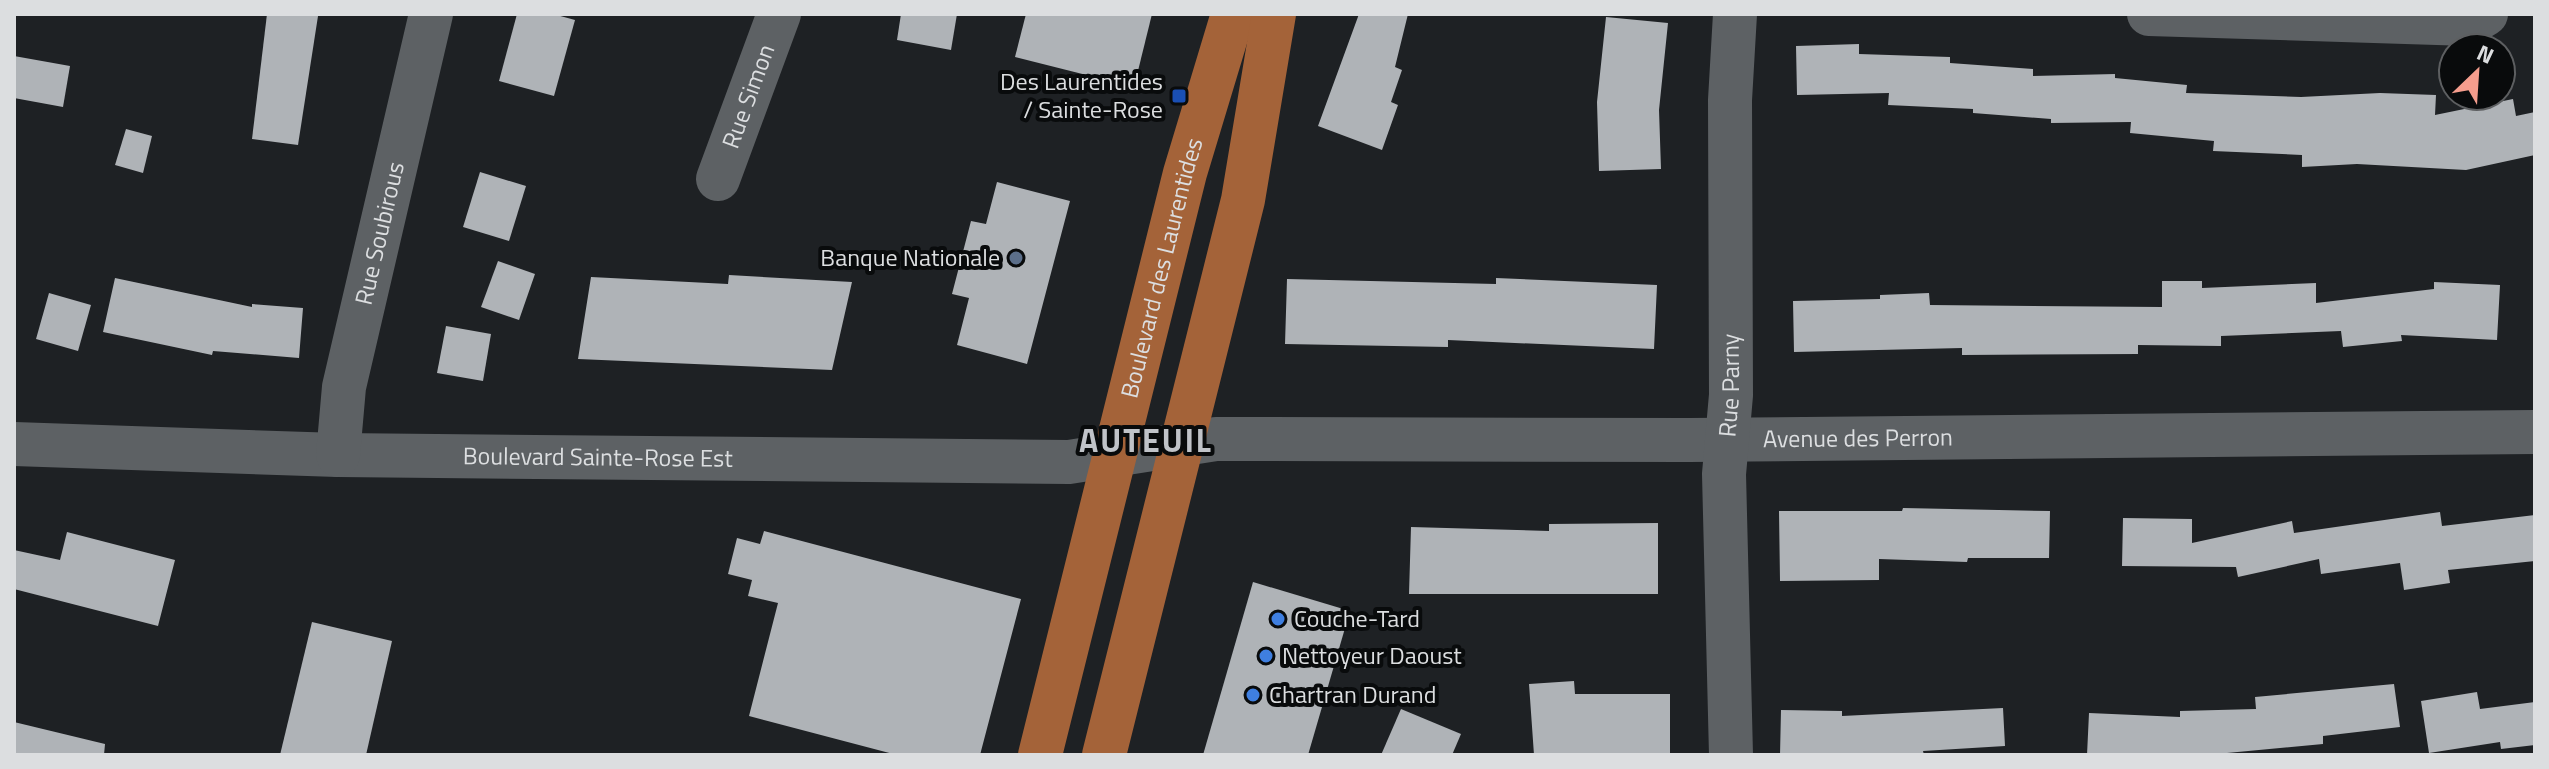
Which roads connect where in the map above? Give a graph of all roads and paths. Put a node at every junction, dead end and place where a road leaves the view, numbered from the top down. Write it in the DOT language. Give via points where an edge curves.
graph roads {
  1 [pos="431,14"];
  2 [pos="779,14"];
  3 [pos="1233,14"];
  4 [pos="1274,14"];
  5 [pos="1735,14"];
  6 [pos="2149,14"];
  7 [pos="2486,14"];
  8 [pos="718,179"];
  9 [pos="2535,432"];
  10 [pos="1727,439"];
  11 [pos="14,444"];
  12 [pos="1180,445"];
  13 [pos="338,455"];
  14 [pos="1115,455"];
  15 [pos="1040,755"];
  16 [pos="1104,755"];
  17 [pos="1731,755"];
  1 -- 13 [label="street, Rue Soubirous" via="344,387"];
  2 -- 8 [label="street, Rue Simon"];
  3 -- 14 [label="main road, Boulevard des Laurentides" via="1185,173"];
  4 -- 12 [label="main road" via="1243,200"];
  5 -- 10 [label="street, Rue Parny"];
  6 -- 7 [label="street" via="2469,24"];
  9 -- 10 [label="street, Avenue des Perron"];
  10 -- 12 [label="street, Avenue des Perron" via="1216,439"];
  10 -- 17 [label="street, Rue Parny"];
  11 -- 13 [label="street, Boulevard Sainte-Rose Est"];
  12 -- 14 [label="street, Boulevard Sainte-Rose Est"];
  12 -- 16 [label="main road"];
  13 -- 14 [label="street, Boulevard Sainte-Rose Est" via="1044,462"];
  14 -- 15 [label="main road, Boulevard des Laurentides"];
}
